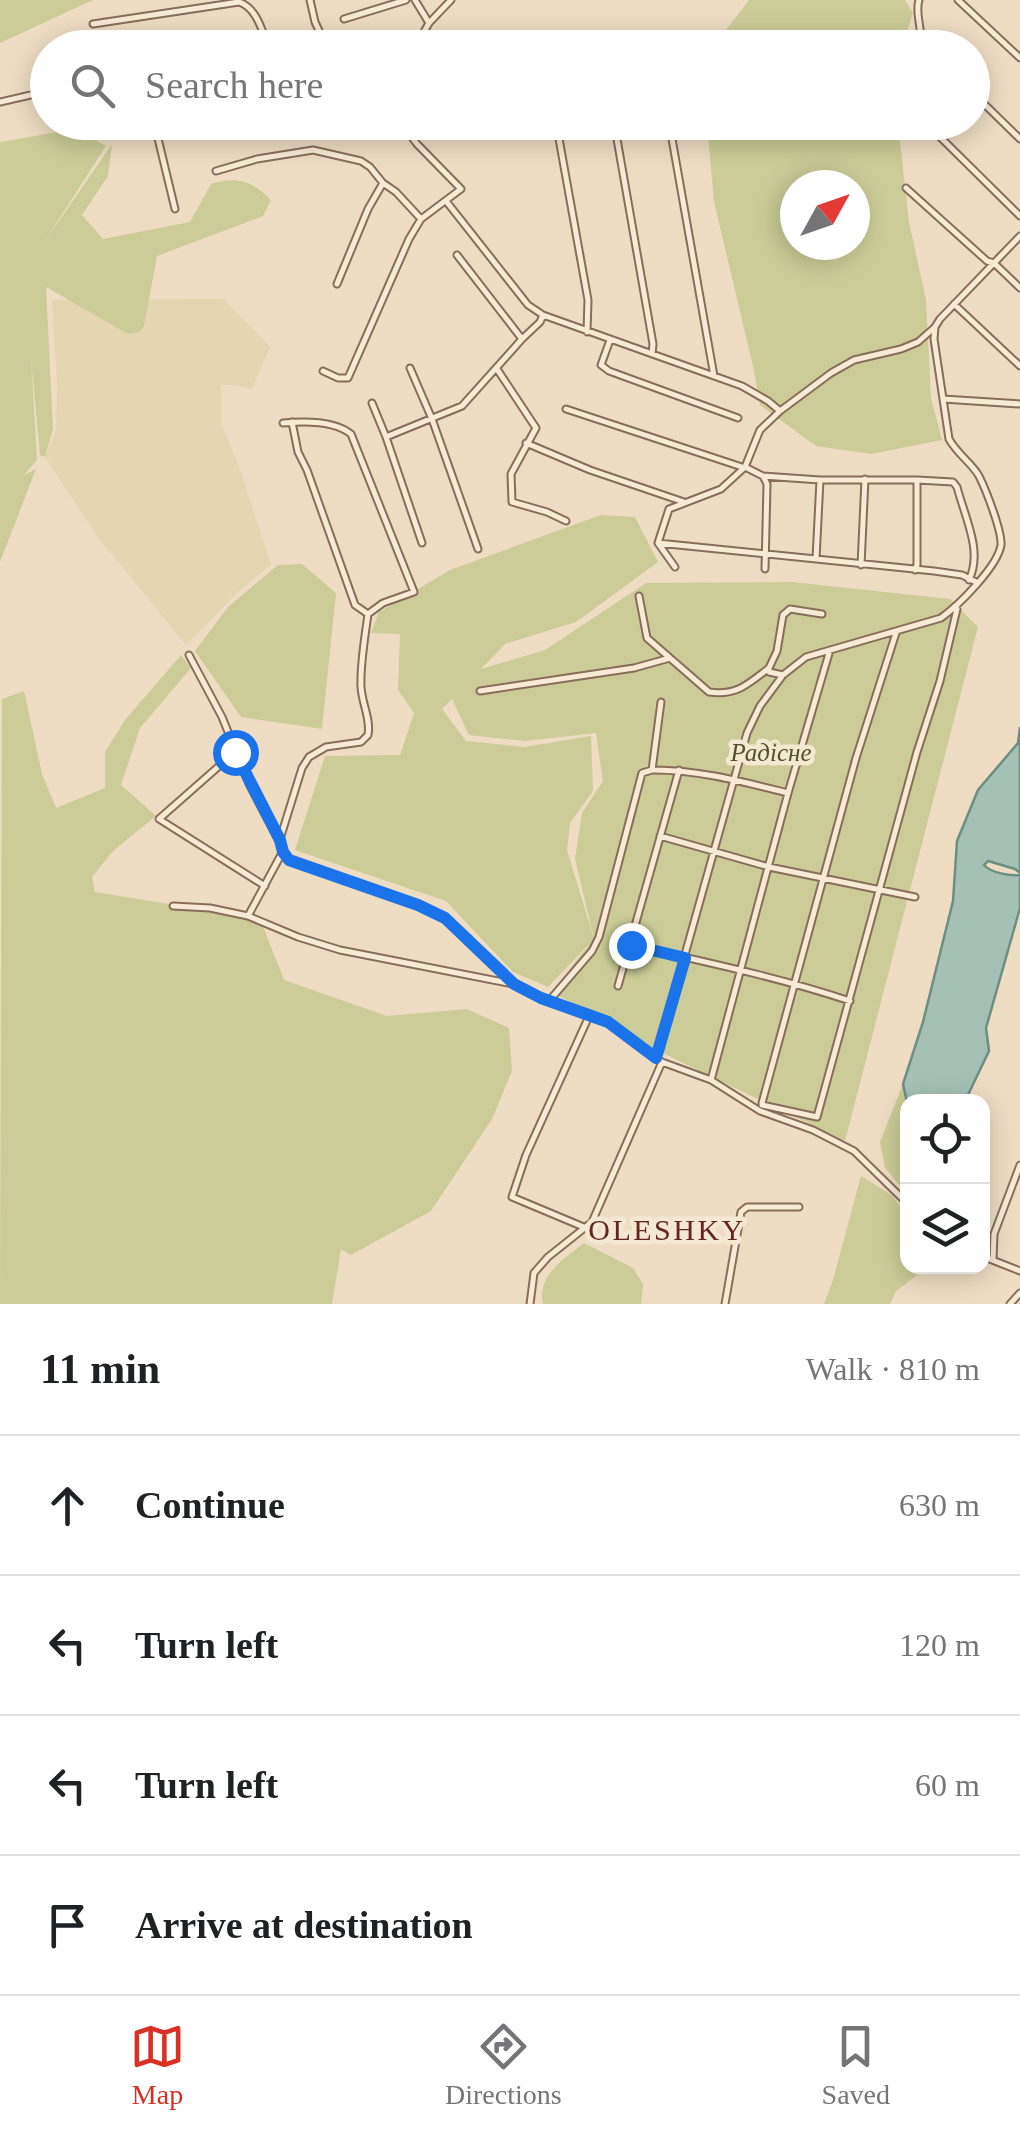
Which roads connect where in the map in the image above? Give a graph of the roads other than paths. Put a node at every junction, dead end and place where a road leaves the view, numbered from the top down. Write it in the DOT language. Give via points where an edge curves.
graph roads {
  1 [pos="310,0"];
  2 [pos="406,0"];
  3 [pos="415,0"];
  4 [pos="451,0"];
  5 [pos="918,0"];
  6 [pos="958,0"];
  7 [pos="344,19"];
  8 [pos="429,23"];
  9 [pos="93,24"];
  10 [pos="261,30"];
  11 [pos="320,30"];
  12 [pos="425,30"];
  13 [pos="920,30"];
  14 [pos="1020,58"];
  15 [pos="30,96"];
  16 [pos="0,102"];
  17 [pos="990,109"];
  18 [pos="1020,138"];
  19 [pos="158,140"];
  20 [pos="414,140"];
  21 [pos="559,140"];
  22 [pos="617,140"];
  23 [pos="671,140"];
  24 [pos="944,140"];
  25 [pos="216,171"];
  26 [pos="382,182"];
  27 [pos="906,188"];
  28 [pos="446,201"];
  29 [pos="175,209"];
  30 [pos="1020,216"];
  31 [pos="421,219"];
  32 [pos="1020,236"];
  33 [pos="456,255"];
  34 [pos="994,263"];
  35 [pos="337,284"];
  36 [pos="1020,288"];
  37 [pos="954,304"];
  38 [pos="543,315"];
  39 [pos="935,327"];
  40 [pos="587,332"];
  41 [pos="522,339"];
  42 [pos="610,340"];
  43 [pos="652,354"];
  44 [pos="1020,366"];
  45 [pos="410,368"];
  46 [pos="497,369"];
  47 [pos="323,371"];
  48 [pos="714,376"];
  49 [pos="943,399"];
  50 [pos="372,404"];
  51 [pos="1020,404"];
  52 [pos="566,409"];
  53 [pos="780,411"];
  54 [pos="432,418"];
  55 [pos="738,418"];
  56 [pos="292,422"];
  57 [pos="283,423"];
  58 [pos="386,436"];
  59 [pos="526,443"];
  60 [pos="743,467"];
  61 [pos="763,476"];
  62 [pos="865,479"];
  63 [pos="820,480"];
  64 [pos="917,480"];
  65 [pos="687,502"];
  66 [pos="566,521"];
  67 [pos="422,543"];
  68 [pos="658,543"];
  69 [pos="478,549"];
  70 [pos="765,554"];
  71 [pos="816,559"];
  72 [pos="861,565"];
  73 [pos="675,567"];
  74 [pos="765,568"];
  75 [pos="915,570"];
  76 [pos="969,580"];
  77 [pos="978,582"];
  78 [pos="639,596"];
  79 [pos="958,606"];
  80 [pos="368,614"];
  81 [pos="822,614"];
  82 [pos="896,632"];
  83 [pos="830,650"];
  84 [pos="189,656"];
  85 [pos="670,658"];
  86 [pos="769,668"];
  87 [pos="783,674"];
  88 [pos="480,691"];
  89 [pos="661,702"];
  90 [pos="235,752"];
  91 [pos="652,770"];
  92 [pos="679,770"];
  93 [pos="734,780"];
  94 [pos="788,793"];
  95 [pos="660,836"];
  96 [pos="280,840"];
  97 [pos="283,852"];
  98 [pos="715,852"];
  99 [pos="769,867"];
  100 [pos="824,878"];
  101 [pos="266,886"];
  102 [pos="880,889"];
  103 [pos="916,897"];
  104 [pos="172,906"];
  105 [pos="248,916"];
  106 [pos="631,945"];
  107 [pos="685,958"];
  108 [pos="741,969"];
  109 [pos="796,983"];
  110 [pos="514,984"];
  111 [pos="618,986"];
  112 [pos="550,1001"];
  113 [pos="850,1001"];
  114 [pos="590,1014"];
  115 [pos="659,1060"];
  116 [pos="711,1080"];
  117 [pos="761,1108"];
  118 [pos="1020,1165"];
  119 [pos="900,1196"];
  120 [pos="799,1208"];
  121 [pos="586,1228"];
  122 [pos="990,1259"];
  123 [pos="993,1260"];
  124 [pos="1020,1271"];
  125 [pos="1020,1293"];
  126 [pos="530,1304"];
  127 [pos="725,1304"];
  128 [pos="1010,1304"];
  1 -- 11 [label="street"];
  2 -- 7 [label="street"];
  3 -- 8 [label="street"];
  4 -- 8 [label="street"];
  5 -- 13 [label="street"];
  6 -- 14 [label="street"];
  8 -- 12 [label="street"];
  9 -- 10 [label="street" via="238,2 252,10"];
  15 -- 16 [label="street"];
  17 -- 18 [label="street"];
  19 -- 29 [label="street"];
  20 -- 28 [label="street" via="461,189"];
  21 -- 40 [label="street" via="588,300"];
  22 -- 43 [label="street"];
  23 -- 48 [label="street"];
  24 -- 30 [label="street"];
  25 -- 26 [label="street" via="313,150 361,161"];
  26 -- 31 [label="street"];
  26 -- 35 [label="street"];
  27 -- 34 [label="street"];
  28 -- 31 [label="street"];
  28 -- 38 [label="street"];
  31 -- 47 [label="street" via="348,378"];
  32 -- 34 [label="street"];
  33 -- 41 [label="street"];
  34 -- 36 [label="street"];
  34 -- 37 [label="street"];
  37 -- 39 [label="street"];
  37 -- 44 [label="street"];
  38 -- 40 [label="street"];
  38 -- 41 [label="street"];
  39 -- 49 [label="street"];
  39 -- 53 [label="street" via="901,349 854,360"];
  40 -- 42 [label="street"];
  41 -- 46 [label="street"];
  42 -- 43 [label="street"];
  42 -- 55 [label="street" via="601,365 609,370"];
  43 -- 48 [label="street"];
  45 -- 54 [label="street"];
  46 -- 54 [label="street" via="462,406"];
  46 -- 59 [label="street" via="536,428"];
  48 -- 53 [label="street"];
  49 -- 51 [label="street"];
  49 -- 77 [label="street" via="949,439 980,478 1002,541"];
  50 -- 58 [label="street"];
  52 -- 60 [label="street"];
  53 -- 60 [label="street" via="760,430"];
  54 -- 58 [label="street"];
  54 -- 69 [label="street"];
  56 -- 57 [label="street"];
  56 -- 80 [label="street" via="355,605"];
  56 -- 80 [label="street" via="348,430 370,479 414,592"];
  58 -- 67 [label="street"];
  59 -- 65 [label="street"];
  59 -- 66 [label="street" via="511,474 512,502"];
  60 -- 61 [label="street"];
  60 -- 65 [label="street" via="721,489"];
  61 -- 63 [label="street"];
  61 -- 70 [label="street"];
  62 -- 63 [label="street"];
  62 -- 64 [label="street"];
  62 -- 72 [label="street"];
  63 -- 71 [label="street"];
  64 -- 75 [label="street"];
  64 -- 76 [label="street" via="946,480 958,488 976,550"];
  65 -- 68 [label="street" via="668,509"];
  68 -- 70 [label="street"];
  68 -- 73 [label="street"];
  70 -- 71 [label="street"];
  70 -- 74 [label="street"];
  71 -- 72 [label="street"];
  72 -- 75 [label="street"];
  75 -- 76 [label="street"];
  76 -- 77 [label="street"];
  77 -- 79 [label="street"];
  78 -- 85 [label="street" via="647,638"];
  79 -- 82 [label="street"];
  79 -- 102 [label="street"];
  80 -- 96 [label="street" via="361,686 368,735 309,757"];
  81 -- 86 [label="street" via="790,609 783,615"];
  82 -- 83 [label="street"];
  82 -- 100 [label="street"];
  83 -- 87 [label="street"];
  83 -- 94 [label="street"];
  84 -- 90 [label="street"];
  85 -- 86 [label="street" via="715,693 742,689"];
  85 -- 88 [label="street"];
  86 -- 87 [label="street"];
  87 -- 93 [label="street" via="747,733"];
  89 -- 91 [label="street"];
  90 -- 96 [label="street"];
  90 -- 101 [label="street" via="159,819"];
  91 -- 92 [label="street"];
  91 -- 112 [label="street" via="642,773 599,937"];
  92 -- 93 [label="street"];
  92 -- 95 [label="street"];
  93 -- 94 [label="street"];
  93 -- 98 [label="street"];
  94 -- 99 [label="street"];
  95 -- 98 [label="street"];
  95 -- 106 [label="street"];
  96 -- 97 [label="street"];
  97 -- 101 [label="street"];
  97 -- 110 [label="street" via="299,865 445,918"];
  98 -- 99 [label="street"];
  98 -- 107 [label="street"];
  99 -- 100 [label="street"];
  99 -- 108 [label="street"];
  100 -- 102 [label="street"];
  100 -- 109 [label="street"];
  101 -- 105 [label="street"];
  102 -- 103 [label="street"];
  102 -- 113 [label="street"];
  104 -- 105 [label="street"];
  105 -- 110 [label="street" via="340,950"];
  106 -- 107 [label="street"];
  106 -- 111 [label="street"];
  107 -- 108 [label="street"];
  107 -- 115 [label="street"];
  108 -- 109 [label="street"];
  108 -- 116 [label="street"];
  109 -- 113 [label="street"];
  109 -- 117 [label="street"];
  110 -- 112 [label="street"];
  112 -- 114 [label="street"];
  113 -- 117 [label="street" via="816,1116"];
  114 -- 115 [label="street"];
  114 -- 121 [label="street" via="512,1197"];
  115 -- 116 [label="street"];
  115 -- 121 [label="street"];
  116 -- 117 [label="street"];
  117 -- 119 [label="street" via="854,1151"];
  118 -- 123 [label="street" via="994,1234"];
  120 -- 127 [label="street" via="741,1212"];
  121 -- 126 [label="street" via="534,1273"];
  122 -- 123 [label="street"];
  123 -- 124 [label="street"];
  125 -- 128 [label="street"];
}
